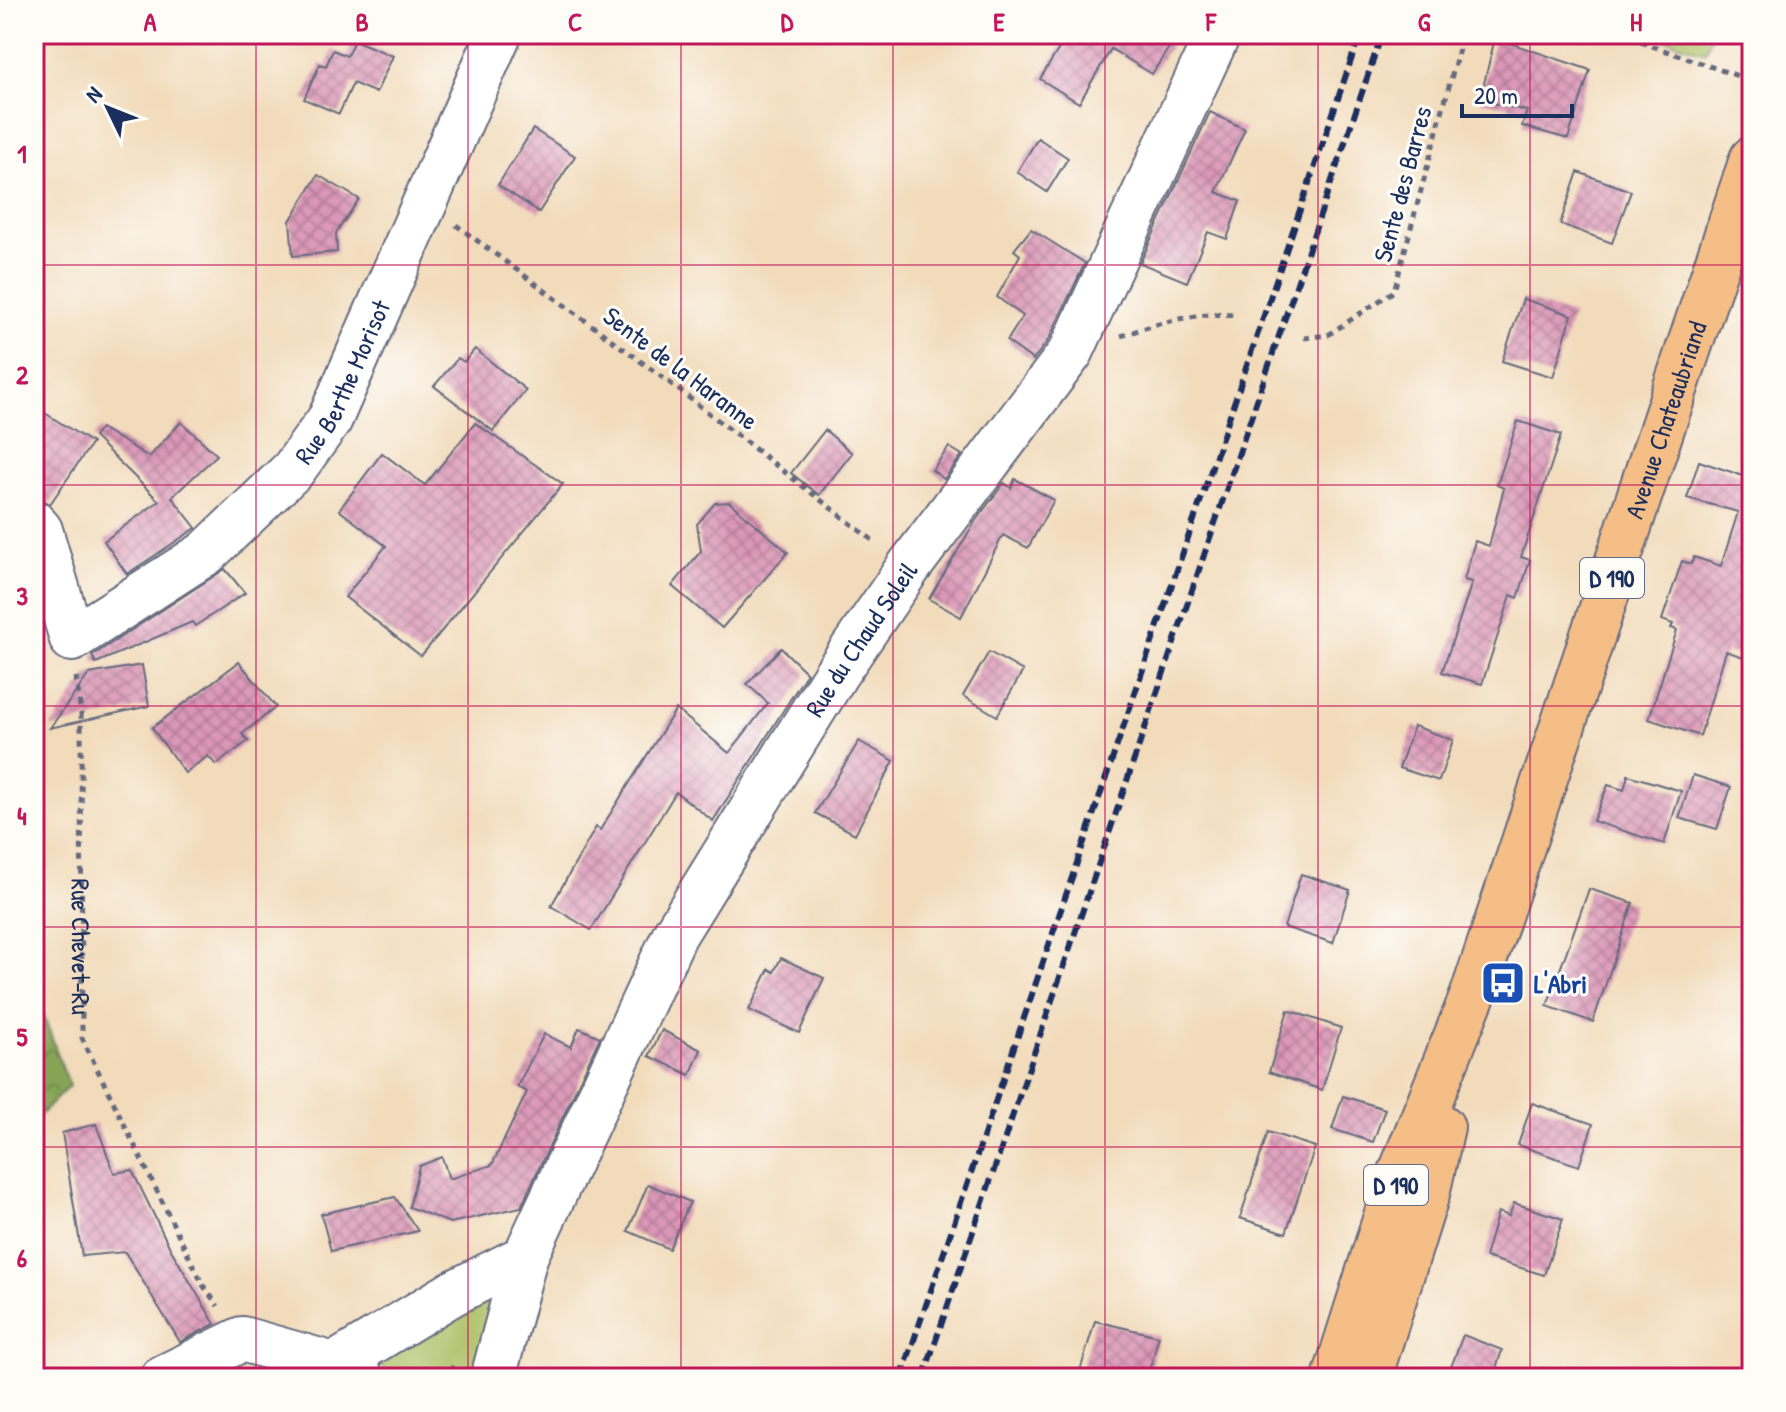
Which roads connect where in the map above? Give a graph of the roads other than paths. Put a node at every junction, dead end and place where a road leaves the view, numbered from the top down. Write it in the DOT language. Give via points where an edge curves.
graph roads {
  1 [pos="499,34"];
  2 [pos="1218,34"];
  3 [pos="1752,159"];
  4 [pos="34,523"];
  5 [pos="1472,997"];
  6 [pos="525,1257"];
  7 [pos="349,1371"];
  8 [pos="162,1378"];
  9 [pos="493,1378"];
  10 [pos="1335,1378"];
  11 [pos="1369,1378"];
  1 -- 4 [label="street, Rue Berthe Morisot" via="330,419 293,470 206,553 72,639"];
  2 -- 6 [label="street, Rue du Chaud Soleil" via="1071,352 908,568 837,672 675,934"];
  3 -- 5 [label="main road, Avenue Chateaubriand / D 190"];
  5 -- 10 [label="main road, Avenue Chateaubriand / D 190" via="1397,1182"];
  5 -- 11 [label="main road, Avenue Chateaubriand / D 190" via="1427,1194"];
  6 -- 7 [label="street" via="453,1293"];
  6 -- 9 [label="street, Rue du Chaud Soleil"];
  7 -- 8 [label="street" via="242,1339"];
}
